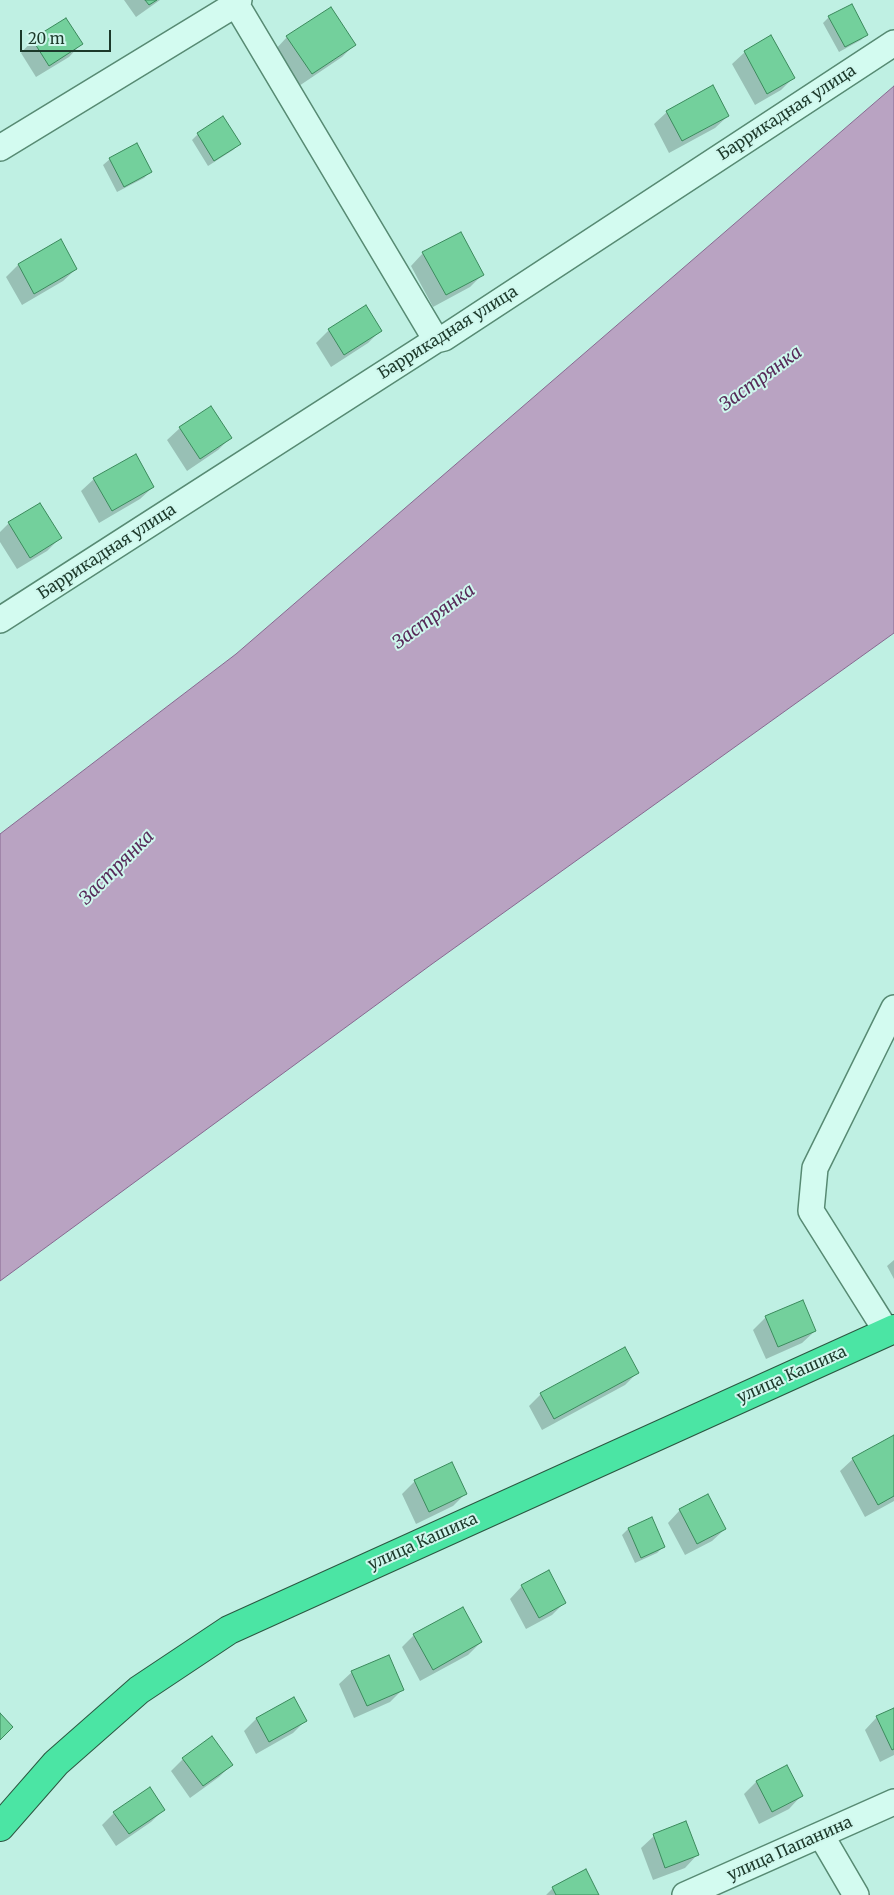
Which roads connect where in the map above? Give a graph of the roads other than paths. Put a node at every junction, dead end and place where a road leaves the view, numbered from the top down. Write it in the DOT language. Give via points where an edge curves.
graph roads {
  1 [pos="238,2"];
  2 [pos="894,43"];
  3 [pos="0,148"];
  4 [pos="436,340"];
  5 [pos="0,620"];
  6 [pos="894,1008"];
  7 [pos="891,1330"];
  8 [pos="894,1802"];
  9 [pos="0,1827"];
  10 [pos="821,1835"];
  11 [pos="685,1895"];
  12 [pos="856,1895"];
  1 -- 3 [label="street"];
  1 -- 4 [label="street"];
  2 -- 4 [label="street, Баррикадная улица" via="444,338"];
  4 -- 5 [label="street, Баррикадная улица"];
  6 -- 7 [label="street" via="815,1168 811,1211"];
  7 -- 9 [label="highway, улица Кашика" via="229,1630 139,1690 56,1763"];
  8 -- 10 [label="street, улица Папанина"];
  10 -- 11 [label="street, улица Папанина"];
  10 -- 12 [label="street"];
}
